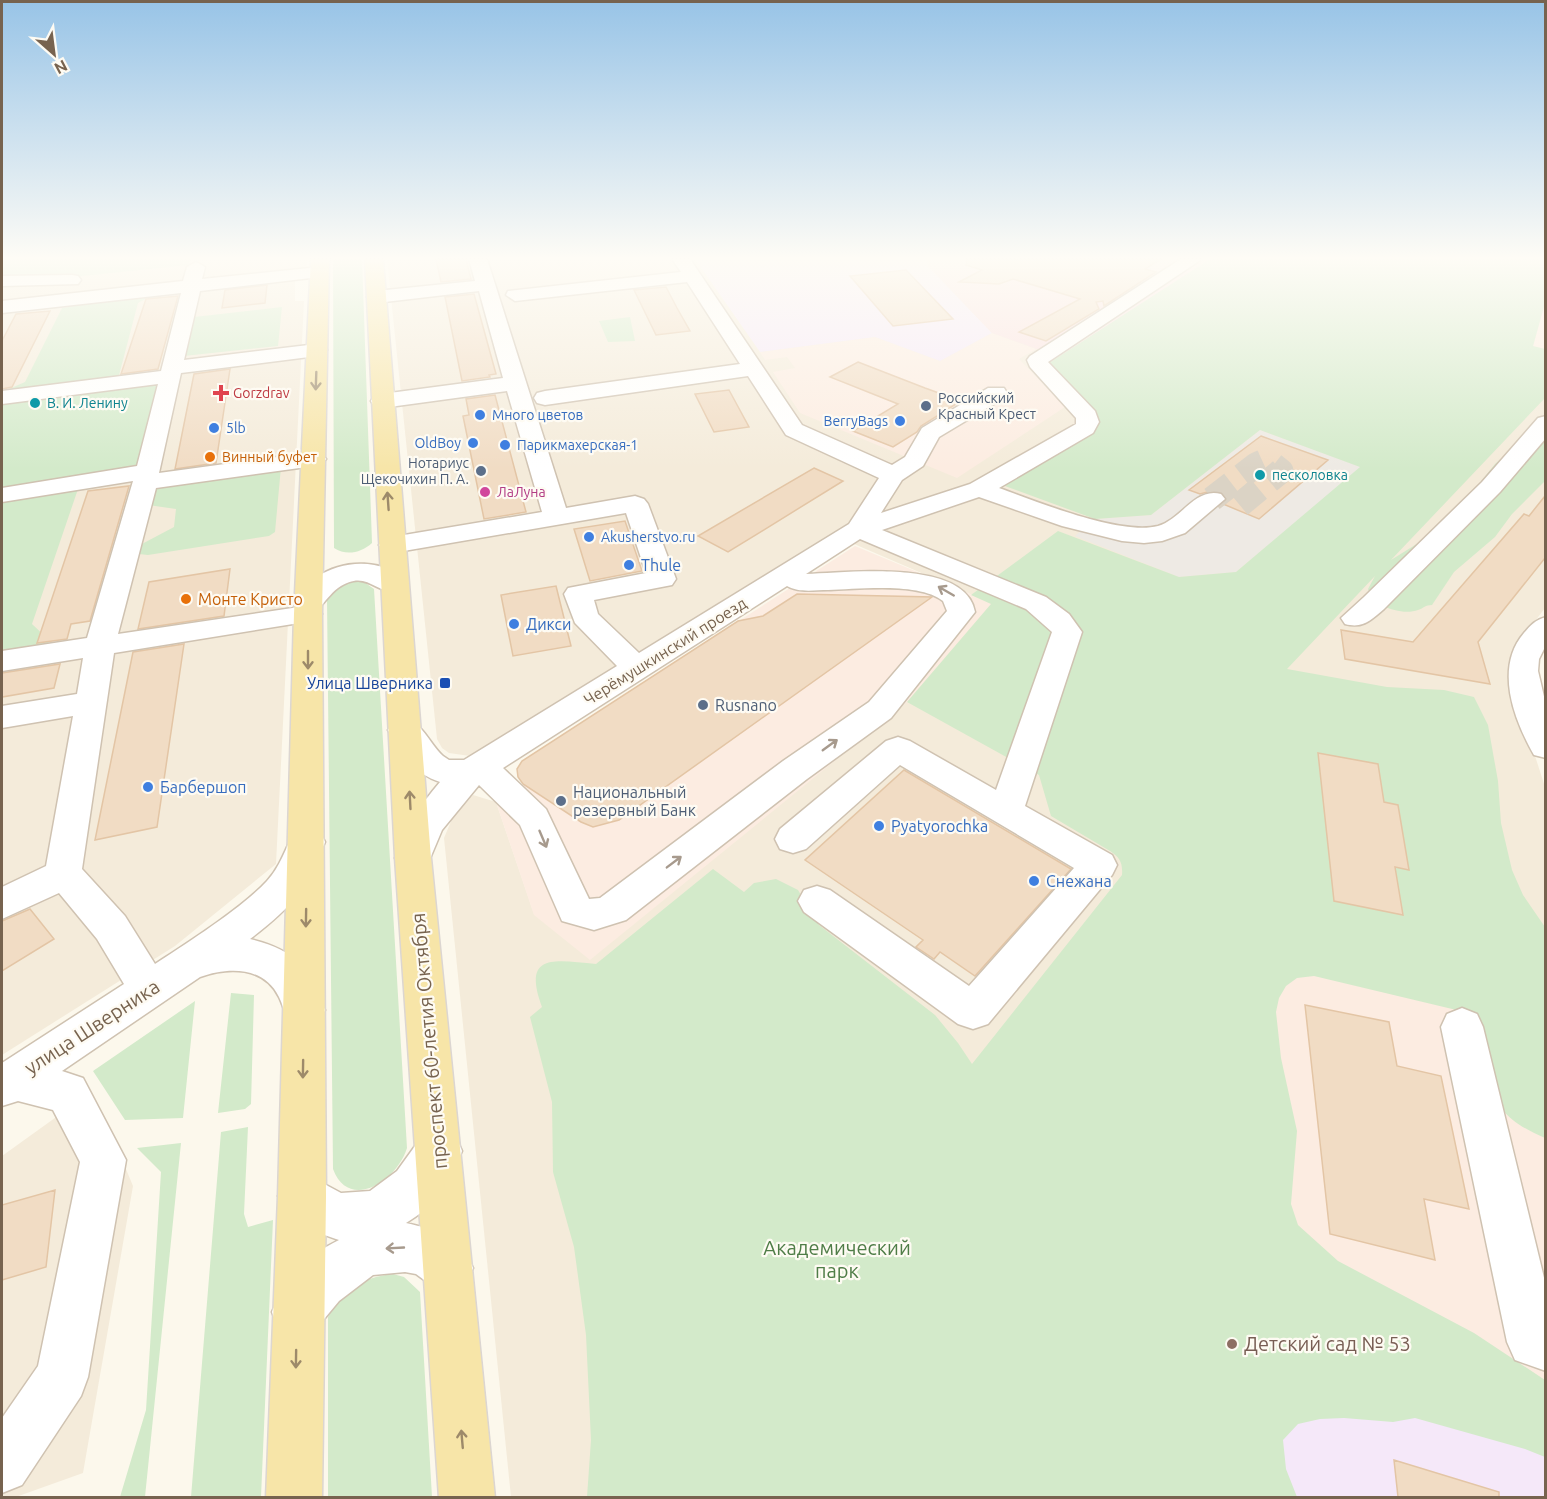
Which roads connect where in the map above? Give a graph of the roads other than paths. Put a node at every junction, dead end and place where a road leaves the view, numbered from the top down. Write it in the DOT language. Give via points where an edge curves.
graph roads {
  1 [pos="179,329"];
  2 [pos="318,329"];
  3 [pos="378,329"];
  4 [pos="499,329"];
  5 [pos="726,329"];
  6 [pos="1083,329"];
  7 [pos="317,350"];
  8 [pos="753,369"];
  9 [pos="171,372"];
  10 [pos="515,383"];
  11 [pos="996,393"];
  12 [pos="2,397"];
  13 [pos="545,398"];
  14 [pos="382,401"];
  15 [pos="1545,423"];
  16 [pos="314,459"];
  17 [pos="893,475"];
  18 [pos="146,477"];
  19 [pos="980,489"];
  20 [pos="2,495"];
  21 [pos="1223,504"];
  22 [pos="556,517"];
  23 [pos="858,530"];
  24 [pos="391,542"];
  25 [pos="312,550"];
  26 [pos="794,578"];
  27 [pos="393,585"];
  28 [pos="309,608"];
  29 [pos="1355,618"];
  30 [pos="1545,626"];
  31 [pos="100,646"];
  32 [pos="2,662"];
  33 [pos="637,668"];
  34 [pos="90,702"];
  35 [pos="2,717"];
  36 [pos="404,730"];
  37 [pos="1545,747"];
  38 [pos="476,769"];
  39 [pos="1006,812"];
  40 [pos="794,839"];
  41 [pos="307,842"];
  42 [pos="413,858"];
  43 [pos="63,874"];
  44 [pos="817,901"];
  45 [pos="2,904"];
  46 [pos="182,968"];
  47 [pos="147,990"];
  48 [pos="304,1010"];
  49 [pos="1462,1027"];
  50 [pos="7,1083"];
  51 [pos="439,1151"];
  52 [pos="302,1196"];
  53 [pos="448,1268"];
  54 [pos="297,1313"];
  55 [pos="1545,1345"];
  56 [pos="2,1465"];
  57 [pos="294,1497"];
  58 [pos="467,1497"];
  1 -- 9 [label="street"];
  2 -- 7 [label="main road"];
  3 -- 14 [label="main road, проспект 60-летия Октября"];
  4 -- 10 [label="street"];
  5 -- 8 [label="street"];
  6 -- 19 [label="street" via="1037,360 1040,368 1087,416 1085,428"];
  7 -- 9 [label="street"];
  7 -- 16 [label="main road, one-way"];
  8 -- 13 [label="street"];
  8 -- 17 [label="street" via="794,429"];
  9 -- 12 [label="street"];
  9 -- 18 [label="street"];
  10 -- 14 [label="street"];
  10 -- 22 [label="street"];
  11 -- 17 [label="street" via="930,433 915,460"];
  24 -- 14 [label="main road, проспект 60-летия Октября, one-way"];
  15 -- 29 [label="street" via="1491,487"];
  16 -- 18 [label="street"];
  16 -- 25 [label="main road"];
  17 -- 23 [label="street"];
  18 -- 20 [label="street"];
  18 -- 31 [label="street"];
  19 -- 21 [label="street" via="1039,511 1078,532 1121,545 1179,542 1198,536"];
  19 -- 23 [label="street"];
  22 -- 24 [label="street"];
  22 -- 33 [label="street" via="635,504 662,579 578,594 585,617"];
  23 -- 26 [label="street, Черёмушкинский проезд"];
  23 -- 39 [label="street" via="1036,603 1059,620 1067,632"];
  24 -- 25 [label="street" via="357,560 323,559"];
  24 -- 27 [label="main road, проспект 60-летия Октября"];
  25 -- 28 [label="main road"];
  26 -- 33 [label="street, Черёмушкинский проезд"];
  38 -- 26 [label="street, one-way" via="534,818 575,910 591,916 613,909 880,710 961,612 953,593 930,584"];
  27 -- 28 [label="street" via="385,576 349,573 330,579 316,590"];
  27 -- 36 [label="main road, проспект 60-летия Октября"];
  28 -- 31 [label="street"];
  28 -- 41 [label="main road, one-way"];
  30 -- 37 [label="street" via="1528,648 1523,662 1523,681"];
  31 -- 32 [label="street"];
  31 -- 34 [label="street"];
  33 -- 38 [label="street, Черёмушкинский проезд"];
  34 -- 35 [label="street"];
  34 -- 43 [label="street"];
  36 -- 38 [label="street" via="438,771 457,774"];
  42 -- 36 [label="main road, проспект 60-летия Октября, one-way"];
  38 -- 42 [label="street, Черёмушкинский проезд" via="435,810 420,834"];
  39 -- 40 [label="street" via="897,749"];
  39 -- 44 [label="street" via="1099,866 973,1011"];
  41 -- 46 [label="street, улица Шверника" via="281,891"];
  41 -- 48 [label="main road, one-way"];
  42 -- 51 [label="main road, проспект 60-летия Октября"];
  43 -- 45 [label="street"];
  43 -- 47 [label="street" via="88,896 129,954"];
  46 -- 47 [label="street, улица Шверника"];
  46 -- 48 [label="street, улица Шверника" via="206,957 230,953 255,958 276,966 293,982"];
  47 -- 50 [label="street, улица Шверника"];
  48 -- 52 [label="main road, one-way"];
  49 -- 55 [label="street" via="1533,1342"];
  50 -- 56 [label="street" via="67,1093 104,1160 62,1377"];
  51 -- 52 [label="street" via="428,1174 410,1194 387,1209 362,1217 338,1218 317,1210"];
  51 -- 53 [label="main road, проспект 60-летия Октября"];
  52 -- 54 [label="main road"];
  53 -- 54 [label="street, one-way" via="427,1252 401,1246 372,1250 344,1264 317,1285"];
  58 -- 53 [label="main road, проспект 60-летия Октября, one-way"];
  54 -- 57 [label="main road, one-way"];
}
